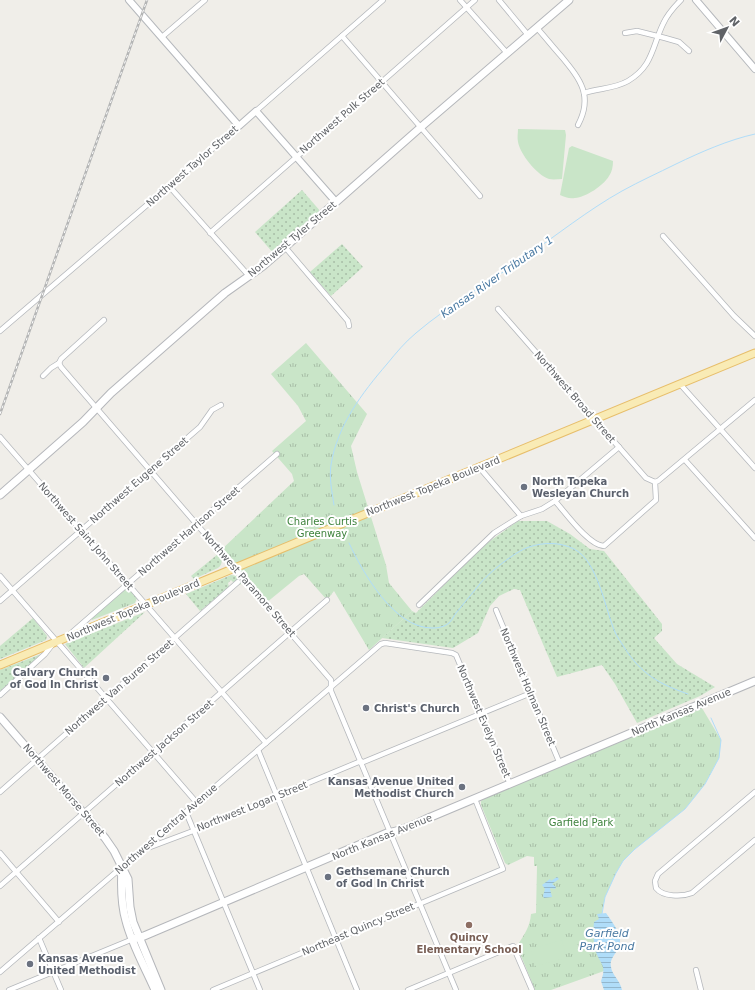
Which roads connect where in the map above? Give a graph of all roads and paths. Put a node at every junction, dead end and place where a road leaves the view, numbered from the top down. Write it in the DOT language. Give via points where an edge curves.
graph roads {
  1 [pos="129,0"];
  2 [pos="205,0"];
  3 [pos="383,0"];
  4 [pos="460,0"];
  5 [pos="476,0"];
  6 [pos="499,0"];
  7 [pos="569,0"];
  8 [pos="681,0"];
  9 [pos="696,0"];
  10 [pos="467,8"];
  11 [pos="537,28"];
  12 [pos="625,33"];
  13 [pos="528,35"];
  14 [pos="342,36"];
  15 [pos="658,36"];
  16 [pos="162,37"];
  17 [pos="689,51"];
  18 [pos="507,53"];
  19 [pos="755,69"];
  20 [pos="382,82"];
  21 [pos="584,93"];
  22 [pos="256,111"];
  23 [pos="578,124"];
  24 [pos="239,126"];
  25 [pos="421,126"];
  26 [pos="296,157"];
  27 [pos="169,186"];
  28 [pos="480,196"];
  29 [pos="336,202"];
  30 [pos="210,232"];
  31 [pos="663,236"];
  32 [pos="285,247"];
  33 [pos="248,276"];
  34 [pos="498,309"];
  35 [pos="104,320"];
  36 [pos="349,326"];
  37 [pos="0,331"];
  38 [pos="755,336"];
  39 [pos="755,353"];
  40 [pos="60,363"];
  41 [pos="43,376"];
  42 [pos="680,384"];
  43 [pos="755,400"];
  44 [pos="222,405"];
  45 [pos="97,408"];
  46 [pos="595,419"];
  47 [pos="720,429"];
  48 [pos="0,437"];
  49 [pos="619,447"];
  50 [pos="277,454"];
  51 [pos="685,460"];
  52 [pos="479,467"];
  53 [pos="755,468"];
  54 [pos="29,470"];
  55 [pos="150,470"];
  56 [pos="655,482"];
  57 [pos="0,495"];
  58 [pos="555,501"];
  59 [pos="521,516"];
  60 [pos="196,524"];
  61 [pos="81,530"];
  62 [pos="755,538"];
  63 [pos="235,568"];
  64 [pos="0,576"];
  65 [pos="238,582"];
  66 [pos="128,584"];
  67 [pos="12,590"];
  68 [pos="327,600"];
  69 [pos="0,601"];
  70 [pos="146,605"];
  71 [pos="420,605"];
  72 [pos="496,610"];
  73 [pos="291,632"];
  74 [pos="64,638"];
  75 [pos="175,638"];
  76 [pos="54,643"];
  77 [pos="0,665"];
  78 [pos="755,681"];
  79 [pos="332,686"];
  80 [pos="222,692"];
  81 [pos="531,693"];
  82 [pos="0,695"];
  83 [pos="106,699"];
  84 [pos="480,714"];
  85 [pos="0,717"];
  86 [pos="266,743"];
  87 [pos="258,750"];
  88 [pos="153,752"];
  89 [pos="38,760"];
  90 [pos="361,762"];
  91 [pos="560,764"];
  92 [pos="510,784"];
  93 [pos="0,792"];
  94 [pos="755,792"];
  95 [pos="277,796"];
  96 [pos="475,799"];
  97 [pos="197,803"];
  98 [pos="186,812"];
  99 [pos="84,813"];
  100 [pos="193,830"];
  101 [pos="391,833"];
  102 [pos="755,840"];
  103 [pos="142,850"];
  104 [pos="0,853"];
  105 [pos="122,868"];
  106 [pos="307,868"];
  107 [pos="16,872"];
  108 [pos="0,886"];
  109 [pos="223,902"];
  110 [pos="420,903"];
  111 [pos="59,922"];
  112 [pos="40,938"];
  113 [pos="136,938"];
  114 [pos="336,938"];
  115 [pos="696,970"];
  116 [pos="0,972"];
  117 [pos="54,972"];
  118 [pos="253,973"];
  119 [pos="449,973"];
  120 [pos="9,990"];
  121 [pos="61,990"];
  122 [pos="154,990"];
  123 [pos="161,990"];
  124 [pos="213,990"];
  125 [pos="260,990"];
  126 [pos="358,990"];
  127 [pos="408,990"];
  128 [pos="456,990"];
  129 [pos="532,990"];
  130 [pos="701,990"];
  1 -- 16 [label="street"];
  2 -- 16 [label="street"];
  3 -- 14 [label="street, Northwest Taylor Street"];
  4 -- 10 [label="street"];
  5 -- 10 [label="street, Northwest Polk Street"];
  6 -- 13 [label="street"];
  7 -- 11 [label="main road, Northwest Tyler Street"];
  8 -- 15 [label="street" via="667,16"];
  9 -- 19 [label="street"];
  10 -- 18 [label="street"];
  10 -- 20 [label="street, Northwest Polk Street"];
  11 -- 13 [label="main road, Northwest Tyler Street"];
  11 -- 21 [label="street" via="574,72"];
  12 -- 15 [label="street" via="637,31"];
  13 -- 18 [label="main road, Northwest Tyler Street"];
  14 -- 20 [label="street"];
  14 -- 22 [label="street, Northwest Taylor Street"];
  15 -- 17 [label="street" via="679,42"];
  15 -- 21 [label="street" via="649,60 635,76 621,85"];
  16 -- 24 [label="street"];
  18 -- 25 [label="main road, Northwest Tyler Street"];
  20 -- 25 [label="street"];
  20 -- 26 [label="street, Northwest Polk Street"];
  21 -- 23 [label="street" via="584,107"];
  22 -- 24 [label="street, Northwest Taylor Street"];
  22 -- 26 [label="street"];
  24 -- 27 [label="street, Northwest Taylor Street"];
  25 -- 28 [label="street"];
  25 -- 29 [label="main road, Northwest Tyler Street"];
  26 -- 29 [label="street"];
  26 -- 30 [label="street, Northwest Polk Street"];
  27 -- 30 [label="street"];
  27 -- 37 [label="street, Northwest Taylor Street"];
  29 -- 32 [label="main road, Northwest Tyler Street"];
  30 -- 33 [label="street"];
  31 -- 38 [label="street"];
  32 -- 33 [label="main road, Northwest Tyler Street"];
  32 -- 36 [label="street" via="348,321"];
  33 -- 45 [label="main road, Northwest Tyler Street" via="225,293"];
  34 -- 46 [label="street, Northwest Broad Street"];
  35 -- 40 [label="street" via="61,359"];
  39 -- 42 [label="main road, Northwest Topeka Boulevard"];
  40 -- 41 [label="street"];
  40 -- 45 [label="street, Northwest Paramore Street"];
  42 -- 46 [label="main road, Northwest Topeka Boulevard"];
  42 -- 47 [label="street"];
  43 -- 47 [label="street"];
  44 -- 55 [label="street, Northwest Eugene Street" via="212,410 200,427"];
  45 -- 54 [label="main road, Northwest Tyler Street"];
  45 -- 55 [label="street, Northwest Paramore Street"];
  46 -- 49 [label="street, Northwest Broad Street"];
  46 -- 52 [label="main road, Northwest Topeka Boulevard"];
  47 -- 51 [label="street"];
  47 -- 53 [label="street"];
  48 -- 54 [label="street, Northwest Saint John Street"];
  49 -- 56 [label="street, Northwest Broad Street" via="646,478"];
  49 -- 58 [label="street"];
  50 -- 60 [label="street, Northwest Harrison Street"];
  51 -- 56 [label="street"];
  51 -- 62 [label="street"];
  52 -- 59 [label="street"];
  52 -- 63 [label="main road, Northwest Topeka Boulevard"];
  54 -- 57 [label="main road, Northwest Tyler Street"];
  54 -- 61 [label="street, Northwest Saint John Street"];
  55 -- 60 [label="street, Northwest Paramore Street"];
  55 -- 61 [label="street, Northwest Eugene Street"];
  56 -- 58 [label="street" via="656,500 604,546 590,541"];
  58 -- 59 [label="street" via="542,509"];
  59 -- 71 [label="street" via="487,539"];
  60 -- 63 [label="street, Northwest Paramore Street"];
  60 -- 66 [label="street, Northwest Harrison Street"];
  61 -- 66 [label="street, Northwest Saint John Street"];
  61 -- 67 [label="street, Northwest Eugene Street"];
  63 -- 70 [label="main road, Northwest Topeka Boulevard"];
  63 -- 73 [label="street, Northwest Paramore Street"];
  64 -- 67 [label="street"];
  65 -- 75 [label="street, Northwest Van Buren Street"];
  66 -- 70 [label="street, Northwest Saint John Street"];
  66 -- 74 [label="street, Northwest Harrison Street"];
  67 -- 69 [label="street, Northwest Eugene Street"];
  67 -- 76 [label="street"];
  68 -- 73 [label="street, Northwest Jackson Street"];
  70 -- 74 [label="main road, Northwest Topeka Boulevard"];
  70 -- 75 [label="street, Northwest Saint John Street"];
  72 -- 81 [label="street, Northwest Holman Street"];
  73 -- 79 [label="street, Northwest Paramore Street" via="331,680"];
  73 -- 80 [label="street, Northwest Jackson Street"];
  74 -- 76 [label="main road, Northwest Topeka Boulevard"];
  75 -- 80 [label="street, Northwest Saint John Street"];
  75 -- 83 [label="street, Northwest Van Buren Street"];
  76 -- 77 [label="main road, Northwest Topeka Boulevard"];
  76 -- 82 [label="street"];
  76 -- 83 [label="street"];
  78 -- 91 [label="main road, North Kansas Avenue"];
  79 -- 84 [label="street, Northwest Evelyn Street" via="381,644 452,653 457,656"];
  79 -- 86 [label="street, Northwest Central Avenue"];
  79 -- 90 [label="street, Northwest Paramore Street" via="331,691"];
  80 -- 86 [label="street, Northwest Saint John Street"];
  80 -- 88 [label="street, Northwest Jackson Street"];
  81 -- 84 [label="street, Northwest Logan Street"];
  81 -- 91 [label="street, Northwest Holman Street"];
  83 -- 88 [label="street"];
  83 -- 89 [label="street, Northwest Van Buren Street"];
  84 -- 90 [label="street, Northwest Logan Street"];
  84 -- 92 [label="street, Northwest Evelyn Street"];
  85 -- 89 [label="main road, Northwest Morse Street"];
  86 -- 87 [label="street, Northwest Central Avenue"];
  87 -- 95 [label="street"];
  87 -- 97 [label="street, Northwest Central Avenue"];
  88 -- 97 [label="street"];
  88 -- 99 [label="street, Northwest Jackson Street"];
  89 -- 93 [label="street, Northwest Van Buren Street"];
  89 -- 99 [label="main road, Northwest Morse Street"];
  90 -- 95 [label="street, Northwest Logan Street"];
  90 -- 101 [label="street, Northwest Paramore Street"];
  91 -- 92 [label="main road, North Kansas Avenue"];
  92 -- 96 [label="main road, North Kansas Avenue"];
  94 -- 102 [label="street" via="658,874 655,879 656,888 661,893 689,894"];
  95 -- 100 [label="street, Northwest Logan Street"];
  95 -- 106 [label="street"];
  96 -- 101 [label="main road, North Kansas Avenue"];
  96 -- 110 [label="street, Northeast Quincy Street" via="503,869"];
  97 -- 98 [label="street, Northwest Central Avenue"];
  98 -- 100 [label="street"];
  98 -- 103 [label="street, Northwest Central Avenue"];
  99 -- 105 [label="main road, Northwest Morse Street" via="111,845"];
  99 -- 107 [label="street, Northwest Jackson Street"];
  100 -- 103 [label="street, Northwest Logan Street"];
  100 -- 109 [label="street"];
  101 -- 106 [label="main road, North Kansas Avenue"];
  101 -- 110 [label="street, Northwest Paramore Street"];
  103 -- 105 [label="street, Northwest Central Avenue"];
  104 -- 107 [label="street"];
  105 -- 111 [label="street, Northwest Central Avenue"];
  105 -- 113 [label="main road, Northwest Morse Street" via="128,879"];
  106 -- 109 [label="main road, North Kansas Avenue"];
  106 -- 114 [label="street"];
  107 -- 108 [label="street, Northwest Jackson Street"];
  107 -- 111 [label="street"];
  109 -- 113 [label="main road, North Kansas Avenue"];
  109 -- 118 [label="street"];
  110 -- 114 [label="street, Northeast Quincy Street"];
  110 -- 119 [label="street, Northwest Paramore Street"];
  111 -- 112 [label="street, Northwest Central Avenue"];
  112 -- 116 [label="street, Northwest Central Avenue"];
  112 -- 117 [label="street"];
  113 -- 117 [label="street, North Kansas Avenue"];
  113 -- 122 [label="main road"];
  113 -- 123 [label="main road"];
  114 -- 118 [label="street, Northeast Quincy Street"];
  114 -- 126 [label="street"];
  115 -- 130 [label="street"];
  117 -- 120 [label="street, North Kansas Avenue"];
  117 -- 121 [label="street"];
  118 -- 124 [label="street, Northeast Quincy Street"];
  118 -- 125 [label="street"];
  119 -- 127 [label="street"];
  119 -- 128 [label="street, Northwest Paramore Street"];
  119 -- 129 [label="street" via="513,946"];
}
